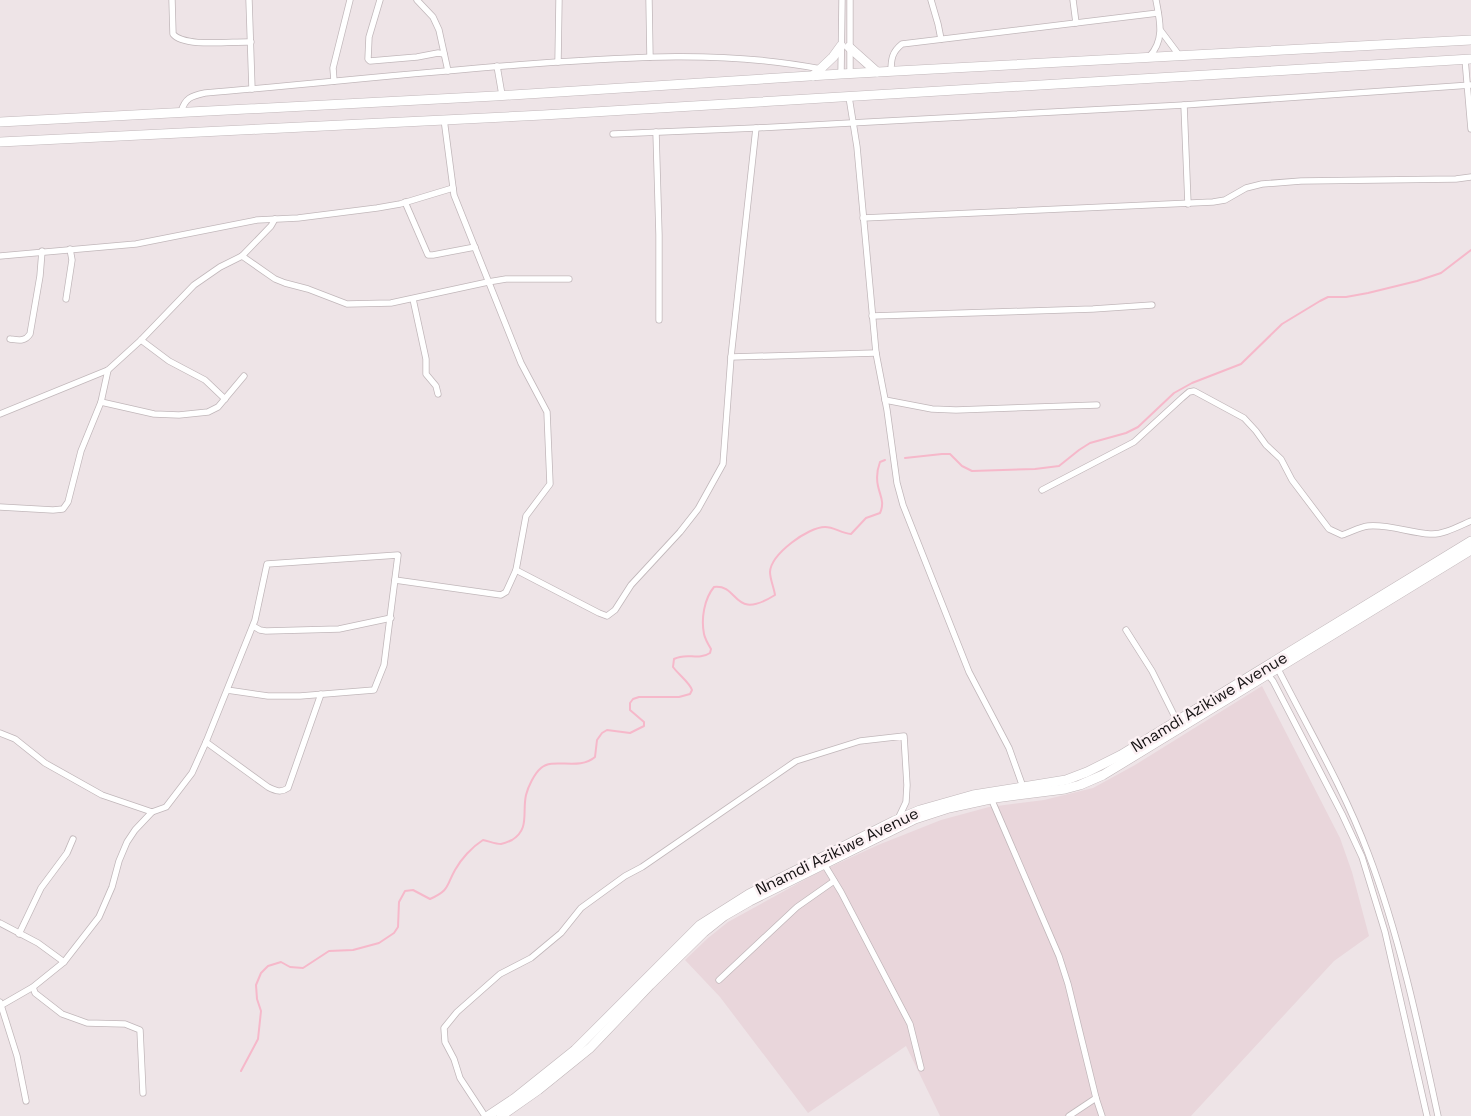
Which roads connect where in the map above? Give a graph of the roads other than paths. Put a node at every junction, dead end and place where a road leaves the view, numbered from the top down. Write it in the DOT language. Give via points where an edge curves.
graph roads {
  1 [pos="172,0"];
  2 [pos="249,0"];
  3 [pos="350,0"];
  4 [pos="380,0"];
  5 [pos="417,0"];
  6 [pos="559,0"];
  7 [pos="649,0"];
  8 [pos="842,0"];
  9 [pos="850,0"];
  10 [pos="930,0"];
  11 [pos="1073,0"];
  12 [pos="1156,0"];
  13 [pos="1158,14"];
  14 [pos="1076,23"];
  15 [pos="1161,31"];
  16 [pos="941,39"];
  17 [pos="1471,40"];
  18 [pos="251,42"];
  19 [pos="845,46"];
  20 [pos="444,54"];
  21 [pos="1179,55"];
  22 [pos="650,57"];
  23 [pos="1150,57"];
  24 [pos="1468,59"];
  25 [pos="558,62"];
  26 [pos="497,66"];
  27 [pos="821,69"];
  28 [pos="448,71"];
  29 [pos="877,72"];
  30 [pos="891,72"];
  31 [pos="845,73"];
  32 [pos="814,76"];
  33 [pos="334,81"];
  34 [pos="1469,85"];
  35 [pos="252,89"];
  36 [pos="502,96"];
  37 [pos="849,97"];
  38 [pos="1184,105"];
  39 [pos="181,112"];
  40 [pos="444,120"];
  41 [pos="0,122"];
  42 [pos="853,123"];
  43 [pos="756,128"];
  44 [pos="1471,129"];
  45 [pos="656,132"];
  46 [pos="613,134"];
  47 [pos="0,142"];
  48 [pos="1471,177"];
  49 [pos="452,188"];
  50 [pos="405,202"];
  51 [pos="1188,204"];
  52 [pos="863,218"];
  53 [pos="276,219"];
  54 [pos="475,247"];
  55 [pos="70,249"];
  56 [pos="42,251"];
  57 [pos="0,256"];
  58 [pos="242,256"];
  59 [pos="569,279"];
  60 [pos="488,282"];
  61 [pos="66,299"];
  62 [pos="413,299"];
  63 [pos="1152,305"];
  64 [pos="872,316"];
  65 [pos="659,320"];
  66 [pos="10,338"];
  67 [pos="141,340"];
  68 [pos="876,352"];
  69 [pos="731,358"];
  70 [pos="108,370"];
  71 [pos="244,376"];
  72 [pos="438,394"];
  73 [pos="225,399"];
  74 [pos="885,400"];
  75 [pos="101,402"];
  76 [pos="1097,404"];
  77 [pos="0,414"];
  78 [pos="1042,490"];
  79 [pos="0,507"];
  80 [pos="1471,521"];
  81 [pos="1471,541"];
  82 [pos="1471,550"];
  83 [pos="516,570"];
  84 [pos="395,580"];
  85 [pos="391,618"];
  86 [pos="253,626"];
  87 [pos="1126,630"];
  88 [pos="1278,669"];
  89 [pos="1268,675"];
  90 [pos="227,690"];
  91 [pos="321,694"];
  92 [pos="1177,721"];
  93 [pos="0,733"];
  94 [pos="206,742"];
  95 [pos="1023,787"];
  96 [pos="989,795"];
  97 [pos="152,812"];
  98 [pos="898,819"];
  99 [pos="73,839"];
  100 [pos="824,864"];
  101 [pos="834,881"];
  102 [pos="0,923"];
  103 [pos="19,934"];
  104 [pos="64,962"];
  105 [pos="719,980"];
  106 [pos="33,987"];
  107 [pos="1,1004"];
  108 [pos="920,1068"];
  109 [pos="143,1093"];
  110 [pos="1096,1098"];
  111 [pos="26,1101"];
  112 [pos="487,1116"];
  113 [pos="501,1116"];
  114 [pos="1069,1116"];
  115 [pos="1102,1116"];
  116 [pos="1427,1116"];
  117 [pos="1438,1116"];
  1 -- 18 [label="street" via="176,39"];
  2 -- 18 [label="street"];
  3 -- 33 [label="street" via="333,68"];
  4 -- 20 [label="street" via="369,37 370,61"];
  5 -- 20 [label="street" via="433,17"];
  6 -- 25 [label="street"];
  7 -- 22 [label="street"];
  8 -- 19 [label="street"];
  9 -- 19 [label="street"];
  10 -- 16 [label="street"];
  11 -- 14 [label="street"];
  12 -- 13 [label="street"];
  13 -- 14 [label="street"];
  13 -- 15 [label="street"];
  14 -- 16 [label="street"];
  15 -- 21 [label="street"];
  15 -- 23 [label="street"];
  16 -- 30 [label="street" via="902,44 891,58"];
  17 -- 21 [label="main road"];
  18 -- 35 [label="street"];
  19 -- 27 [label="main road"];
  19 -- 29 [label="main road"];
  19 -- 31 [label="street"];
  20 -- 28 [label="street"];
  21 -- 23 [label="main road"];
  22 -- 25 [label="street"];
  22 -- 27 [label="street" via="781,61"];
  23 -- 30 [label="main road"];
  24 -- 34 [label="street"];
  24 -- 37 [label="main road"];
  25 -- 26 [label="street"];
  26 -- 28 [label="street"];
  26 -- 36 [label="street"];
  27 -- 32 [label="main road"];
  28 -- 33 [label="street"];
  29 -- 30 [label="main road"];
  29 -- 31 [label="main road"];
  31 -- 32 [label="main road"];
  32 -- 36 [label="main road"];
  33 -- 35 [label="street"];
  34 -- 38 [label="street"];
  34 -- 44 [label="street"];
  35 -- 39 [label="street" via="189,96"];
  36 -- 39 [label="main road"];
  37 -- 40 [label="main road"];
  37 -- 42 [label="street"];
  38 -- 42 [label="street"];
  38 -- 51 [label="street"];
  39 -- 41 [label="main road"];
  40 -- 47 [label="main road"];
  40 -- 49 [label="street"];
  42 -- 43 [label="street"];
  42 -- 52 [label="street"];
  43 -- 45 [label="street"];
  43 -- 69 [label="street"];
  45 -- 46 [label="street"];
  45 -- 65 [label="street"];
  48 -- 51 [label="street" via="1262,184 1246,188 1225,200"];
  49 -- 50 [label="street"];
  49 -- 54 [label="street"];
  50 -- 53 [label="street"];
  50 -- 54 [label="street" via="428,255"];
  51 -- 52 [label="street"];
  52 -- 64 [label="street"];
  53 -- 55 [label="street" via="227,225 154,241"];
  53 -- 58 [label="street"];
  54 -- 60 [label="street"];
  55 -- 56 [label="street"];
  55 -- 61 [label="street" via="72,260"];
  56 -- 57 [label="street"];
  56 -- 66 [label="street" via="30,334 22,340"];
  58 -- 62 [label="street" via="274,278 347,304"];
  58 -- 67 [label="street" via="194,285"];
  59 -- 60 [label="street"];
  60 -- 62 [label="street"];
  60 -- 83 [label="street" via="521,363 547,412 550,484 526,516"];
  62 -- 72 [label="street" via="426,359 426,374"];
  63 -- 64 [label="street"];
  64 -- 68 [label="street"];
  67 -- 70 [label="street"];
  67 -- 73 [label="street" via="169,361 205,380"];
  68 -- 69 [label="street"];
  68 -- 74 [label="street"];
  69 -- 83 [label="street" via="723,464 698,509 631,585 615,610 607,616 599,613"];
  70 -- 75 [label="street"];
  70 -- 77 [label="street"];
  71 -- 73 [label="street"];
  73 -- 75 [label="street" via="208,412 180,415 154,414"];
  74 -- 76 [label="street" via="956,410"];
  74 -- 95 [label="street" via="896,483 903,505 969,672 1009,748"];
  75 -- 79 [label="street" via="80,451 68,502 63,508"];
  78 -- 80 [label="street" via="1134,442 1194,391 1244,418 1281,459 1292,480 1328,529 1342,535 1366,526 1381,526 1432,534"];
  81 -- 92 [label="main road, Nnamdi Azikiwe Avenue"];
  82 -- 88 [label="main road, Nnamdi Azikiwe Avenue"];
  83 -- 84 [label="street" via="506,592 501,595"];
  84 -- 85 [label="street"];
  84 -- 86 [label="street" via="398,555 271,563 266,566"];
  85 -- 86 [label="street" via="339,629 260,630"];
  85 -- 91 [label="street" via="384,666 374,690"];
  86 -- 90 [label="street"];
  87 -- 92 [label="street" via="1152,671"];
  88 -- 89 [label="main road, Nnamdi Azikiwe Avenue"];
  88 -- 117 [label="street" via="1336,778 1368,853 1402,962"];
  89 -- 96 [label="main road, Nnamdi Azikiwe Avenue" via="1088,782 1048,792"];
  89 -- 116 [label="street" via="1309,748 1362,857 1385,932"];
  90 -- 91 [label="street" via="268,696"];
  90 -- 94 [label="street"];
  91 -- 94 [label="street" via="288,788 283,791 268,787"];
  92 -- 95 [label="main road, Nnamdi Azikiwe Avenue" via="1087,772 1066,780"];
  93 -- 97 [label="street" via="15,739 45,763 102,795"];
  94 -- 97 [label="street" via="192,773 176,796 166,807"];
  95 -- 96 [label="main road, Nnamdi Azikiwe Avenue"];
  96 -- 98 [label="main road, Nnamdi Azikiwe Avenue" via="936,805"];
  96 -- 100 [label="main road, Nnamdi Azikiwe Avenue" via="916,819"];
  96 -- 110 [label="street" via="1059,956"];
  97 -- 104 [label="street" via="127,842 99,917"];
  98 -- 112 [label="main road, Nnamdi Azikiwe Avenue" via="756,890 711,917 575,1050"];
  98 -- 112 [label="street" via="906,802 904,736 860,741 796,761 625,876 581,908 561,933 531,958 500,974 444,1028 445,1042 460,1078"];
  99 -- 103 [label="street" via="67,853 41,888"];
  100 -- 101 [label="street"];
  100 -- 113 [label="main road, Nnamdi Azikiwe Avenue" via="716,922 680,954 590,1048"];
  101 -- 105 [label="street" via="797,907"];
  101 -- 108 [label="street" via="910,1024"];
  102 -- 103 [label="street"];
  103 -- 104 [label="street"];
  104 -- 106 [label="street"];
  106 -- 107 [label="street"];
  106 -- 109 [label="street" via="62,1014 87,1023 125,1024 140,1030"];
  107 -- 111 [label="street" via="17,1056"];
  110 -- 114 [label="street"];
  110 -- 115 [label="street"];
}
